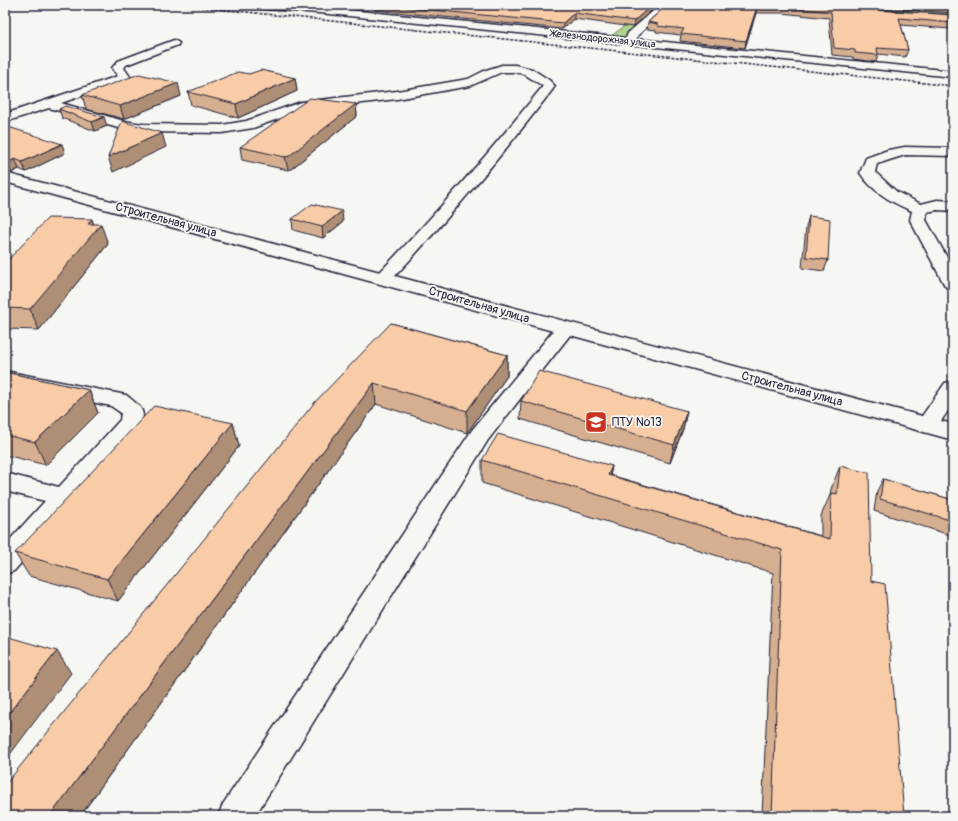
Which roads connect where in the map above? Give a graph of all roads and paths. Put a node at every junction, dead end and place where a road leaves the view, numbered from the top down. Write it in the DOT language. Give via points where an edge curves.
graph roads {
  1 [pos="252,5"];
  2 [pos="330,5"];
  3 [pos="666,5"];
  4 [pos="862,9"];
  5 [pos="319,10"];
  6 [pos="849,10"];
  7 [pos="630,42"];
  8 [pos="174,43"];
  9 [pos="953,74"];
  10 [pos="50,104"];
  11 [pos="5,118"];
  12 [pos="953,152"];
  13 [pos="5,177"];
  14 [pos="953,206"];
  15 [pos="920,209"];
  16 [pos="384,278"];
  17 [pos="953,284"];
  18 [pos="565,329"];
  19 [pos="5,378"];
  20 [pos="953,388"];
  21 [pos="926,425"];
  22 [pos="953,432"];
  23 [pos="5,482"];
  24 [pos="64,497"];
  25 [pos="5,563"];
  26 [pos="235,816"];
  1 -- 5 [label="street, Железнодорожная улица"];
  2 -- 5 [label="street"];
  3 -- 7 [label="street" via="632,35"];
  4 -- 6 [label="street"];
  5 -- 7 [label="street, Железнодорожная улица"];
  7 -- 9 [label="street, Железнодорожная улица"];
  8 -- 10 [label="street" via="122,63 118,68 125,78"];
  10 -- 11 [label="street"];
  10 -- 16 [label="street" via="123,125 143,128 222,129 248,125 301,106 398,95 470,82 501,69 526,70 547,83 549,86 537,103 506,141 438,222"];
  12 -- 15 [label="street" via="893,153 870,161 867,173 880,187 897,200"];
  13 -- 16 [label="street, Строительная улица"];
  14 -- 15 [label="street" via="938,205"];
  15 -- 17 [label="street" via="918,220"];
  16 -- 18 [label="street, Строительная улица"];
  18 -- 21 [label="street, Строительная улица"];
  18 -- 26 [label="street" via="480,435"];
  19 -- 24 [label="street" via="118,400 132,411 131,422"];
  20 -- 21 [label="street"];
  21 -- 22 [label="street, Строительная улица"];
  23 -- 24 [label="street"];
  24 -- 25 [label="street"];
}
